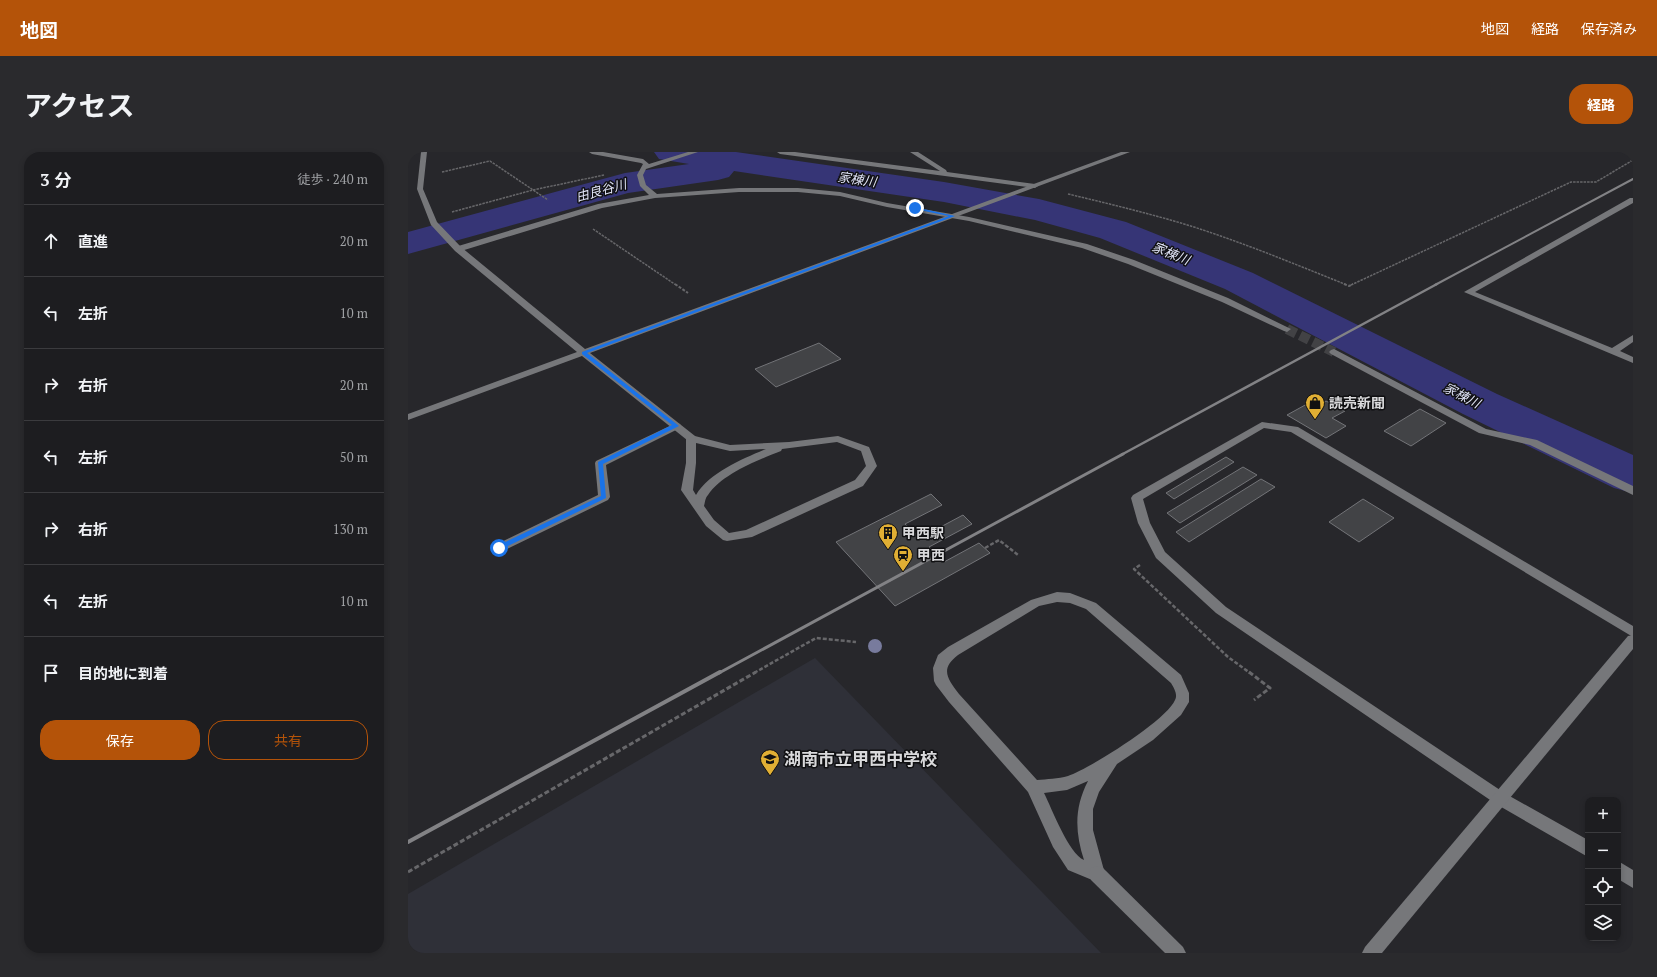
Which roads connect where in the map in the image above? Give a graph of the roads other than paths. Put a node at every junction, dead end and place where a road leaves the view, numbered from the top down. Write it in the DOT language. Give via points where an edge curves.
graph roads {
  1 [pos="424,152"];
  2 [pos="592,152"];
  3 [pos="695,152"];
  4 [pos="780,152"];
  5 [pos="913,152"];
  6 [pos="1127,152"];
  7 [pos="644,168"];
  8 [pos="949,174"];
  9 [pos="1034,186"];
  10 [pos="655,196"];
  11 [pos="1633,200"];
  12 [pos="957,215"];
  13 [pos="458,248"];
  14 [pos="1287,329"];
  15 [pos="1633,338"];
  16 [pos="1334,352"];
  17 [pos="1614,352"];
  18 [pos="584,353"];
  19 [pos="1633,360"];
  20 [pos="408,417"];
  21 [pos="676,426"];
  22 [pos="691,438"];
  23 [pos="789,445"];
  24 [pos="1633,491"];
  25 [pos="699,506"];
  26 [pos="499,548"];
  27 [pos="1633,632"];
  28 [pos="1633,640"];
  29 [pos="1110,763"];
  30 [pos="1034,787"];
  31 [pos="1501,799"];
  32 [pos="1585,847"];
  33 [pos="1621,871"];
  34 [pos="1097,874"];
  35 [pos="1633,880"];
  36 [pos="1177,953"];
  37 [pos="1371,953"];
  1 -- 13 [label="street" via="420,189 434,223"];
  2 -- 7 [label="street" via="643,161 646,164"];
  3 -- 7 [label="street"];
  4 -- 8 [label="street"];
  5 -- 8 [label="street"];
  6 -- 9 [label="street"];
  7 -- 10 [label="street" via="640,175 643,186"];
  8 -- 9 [label="street"];
  9 -- 12 [label="street"];
  10 -- 12 [label="street" via="739,190 798,190 840,194 887,205"];
  10 -- 13 [label="street" via="601,206"];
  11 -- 17 [label="street" via="1468,292"];
  12 -- 14 [label="street" via="1091,248 1225,300"];
  12 -- 18 [label="street"];
  13 -- 18 [label="street"];
  15 -- 17 [label="street"];
  16 -- 24 [label="street" via="1483,431 1533,442"];
  17 -- 19 [label="street"];
  18 -- 20 [label="street"];
  18 -- 21 [label="street"];
  21 -- 22 [label="street"];
  21 -- 26 [label="street" via="600,463 604,497"];
  22 -- 23 [label="street" via="730,448"];
  22 -- 25 [label="street" via="687,490"];
  23 -- 25 [label="street" via="755,458 718,480 702,495"];
  23 -- 25 [label="street" via="838,440 865,449 872,466 859,482 748,534 726,537 710,523"];
  27 -- 31 [label="street" via="1294,429 1262,425 1137,498 1144,522 1160,555 1221,610"];
  28 -- 31 [label="street"];
  29 -- 30 [label="street" via="1069,783"];
  29 -- 30 [label="street" via="1178,710 1182,701 1182,691 1176,679 1091,606 1076,598 1047,598 953,651 943,659 940,668 941,681 954,698"];
  29 -- 34 [label="street" via="1093,787 1083,820 1087,844"];
  30 -- 34 [label="street" via="1059,842 1074,864"];
  31 -- 32 [label="street"];
  31 -- 37 [label="street"];
  33 -- 35 [label="street"];
  34 -- 36 [label="street"];
}
